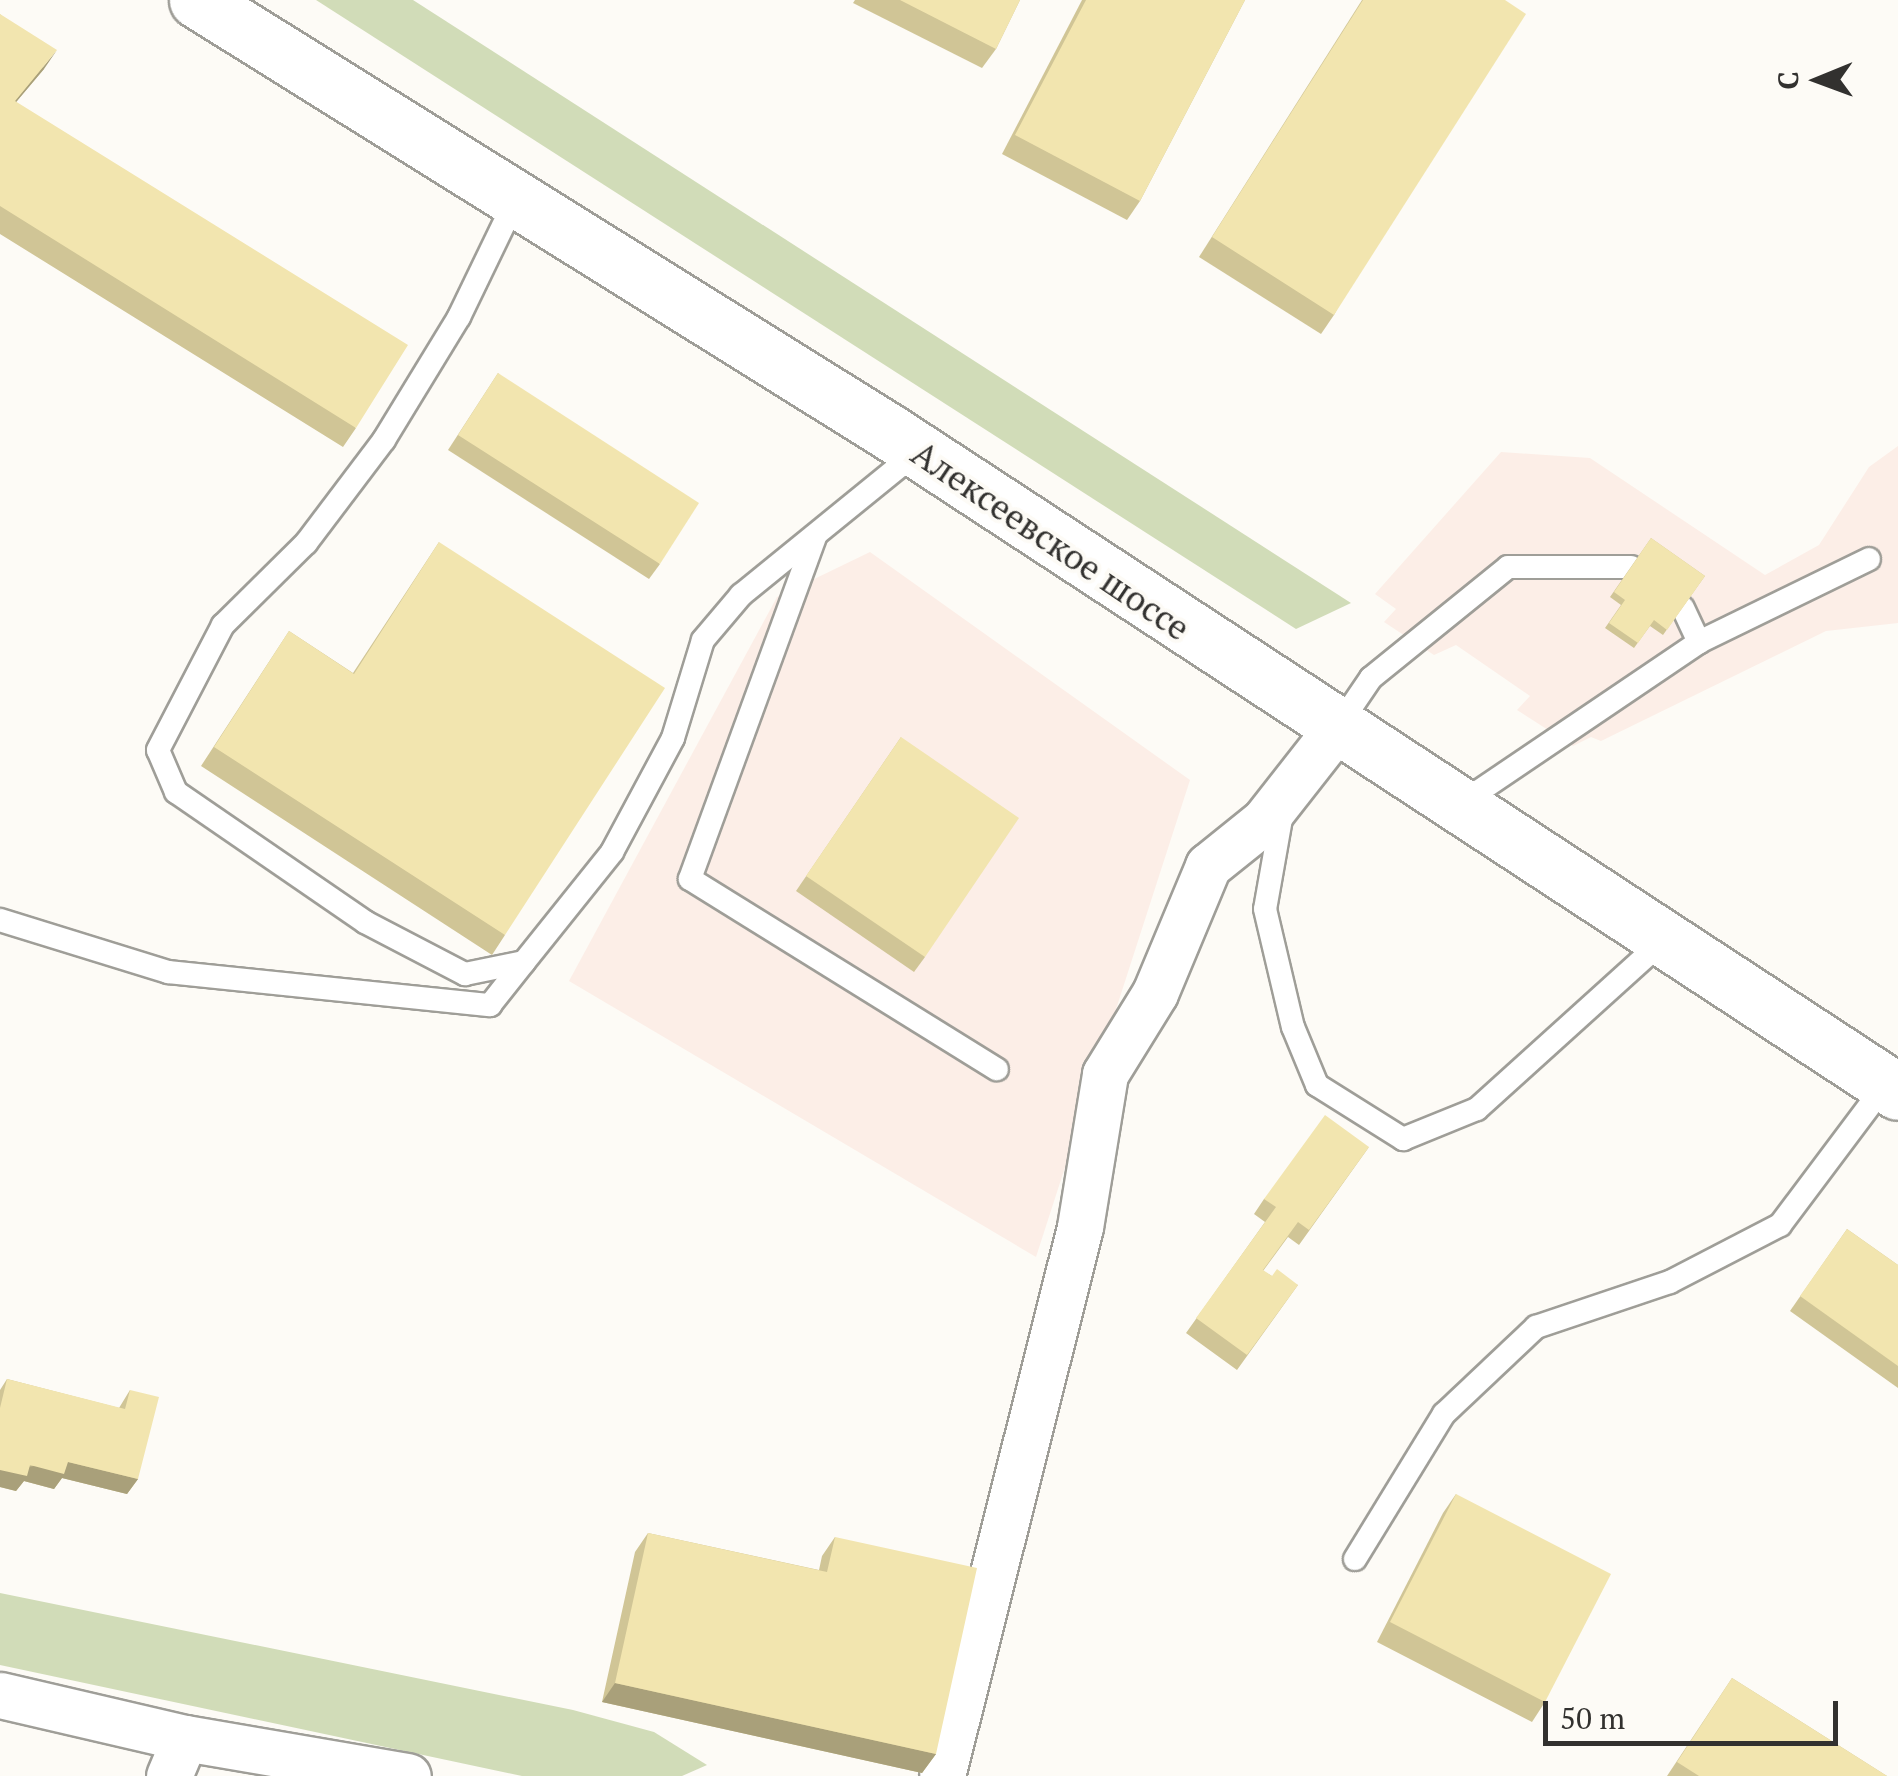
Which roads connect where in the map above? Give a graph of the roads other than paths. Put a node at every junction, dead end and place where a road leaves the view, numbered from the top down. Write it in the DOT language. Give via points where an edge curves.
graph roads {
  1 [pos="197,0"];
  2 [pos="516,199"];
  3 [pos="917,452"];
  4 [pos="814,537"];
  5 [pos="1869,559"];
  6 [pos="1630,567"];
  7 [pos="1683,608"];
  8 [pos="1699,642"];
  9 [pos="1337,728"];
  10 [pos="1285,794"];
  11 [pos="1457,806"];
  12 [pos="0,920"];
  13 [pos="1664,940"];
  14 [pos="524,962"];
  15 [pos="997,1069"];
  16 [pos="1892,1088"];
  17 [pos="1355,1559"];
  18 [pos="0,1695"];
  19 [pos="177,1757"];
  20 [pos="408,1776"];
  21 [pos="942,1776"];
  1 -- 2 [label="street, Алексеевское шоссе"];
  2 -- 3 [label="street, Алексеевское шоссе"];
  2 -- 14 [label="lane" via="459,317 384,440 306,543 223,625 158,750 176,792 365,922 465,974"];
  3 -- 4 [label="lane"];
  3 -- 9 [label="street, Алексеевское шоссе"];
  4 -- 14 [label="lane" via="740,595 703,640 673,738 612,852"];
  4 -- 15 [label="lane" via="690,879"];
  5 -- 8 [label="lane"];
  6 -- 9 [label="lane" via="1508,568 1371,678"];
  7 -- 8 [label="lane"];
  8 -- 11 [label="lane"];
  9 -- 10 [label="street"];
  9 -- 11 [label="street, Алексеевское шоссе"];
  10 -- 13 [label="lane" via="1265,910 1294,1027 1317,1085 1403,1140 1477,1109"];
  10 -- 21 [label="street" via="1264,821 1208,866 1155,994 1105,1074 1080,1227"];
  11 -- 13 [label="street, Алексеевское шоссе"];
  12 -- 14 [label="lane" via="168,972 490,1005"];
  13 -- 16 [label="street, Алексеевское шоссе"];
  16 -- 17 [label="lane" via="1780,1225 1670,1282 1536,1327 1444,1414"];
  18 -- 19 [label="street"];
  19 -- 20 [label="street"];
}
